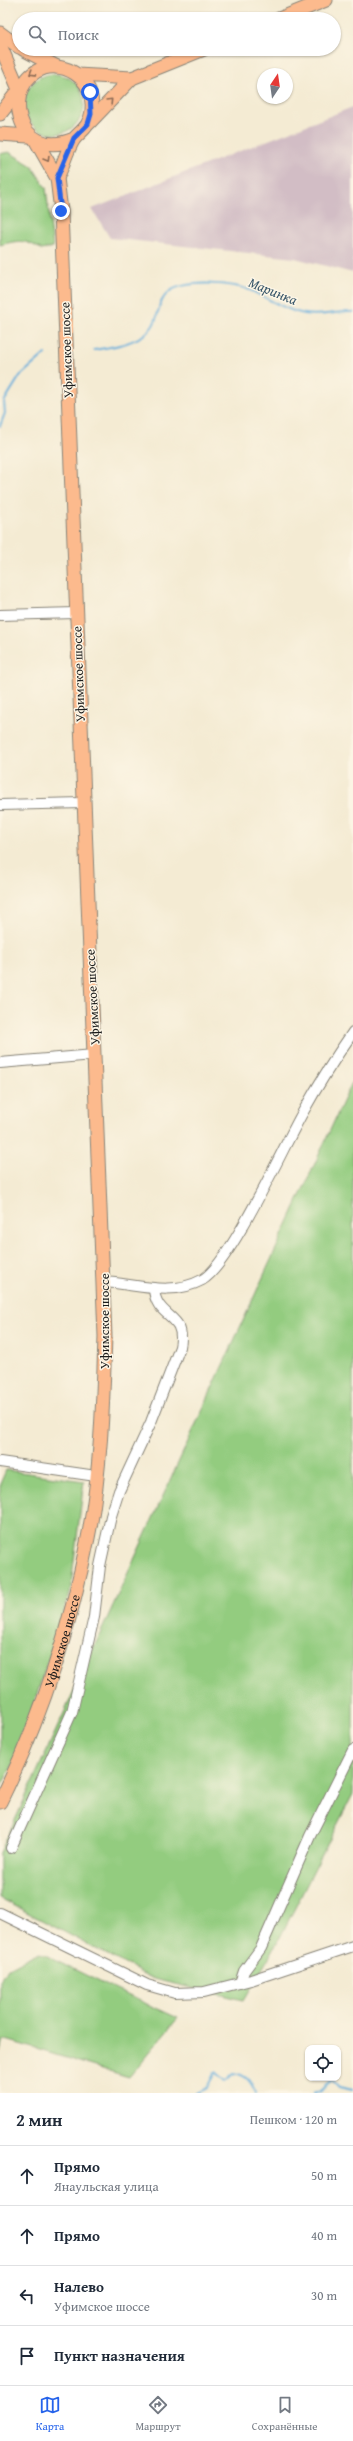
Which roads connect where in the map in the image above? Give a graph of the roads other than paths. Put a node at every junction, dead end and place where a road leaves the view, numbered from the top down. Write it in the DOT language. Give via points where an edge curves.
graph roads {
  1 [pos="326,0"];
  2 [pos="296,12"];
  3 [pos="0,33"];
  4 [pos="12,42"];
  5 [pos="0,45"];
  6 [pos="36,56"];
  7 [pos="187,56"];
  8 [pos="57,67"];
  9 [pos="77,75"];
  10 [pos="132,78"];
  11 [pos="17,91"];
  12 [pos="0,114"];
  13 [pos="88,124"];
  14 [pos="0,134"];
  15 [pos="74,138"];
  16 [pos="32,139"];
  17 [pos="57,178"];
  18 [pos="76,613"];
  19 [pos="0,615"];
  20 [pos="83,803"];
  21 [pos="0,805"];
  22 [pos="353,1032"];
  23 [pos="94,1055"];
  24 [pos="0,1063"];
  25 [pos="104,1282"];
  26 [pos="154,1289"];
  27 [pos="0,1462"];
  28 [pos="96,1476"];
  29 [pos="353,1750"];
  30 [pos="0,1802"];
  31 [pos="11,1848"];
  32 [pos="0,1913"];
  33 [pos="353,1946"];
  34 [pos="240,1983"];
  1 -- 2 [label="main road"];
  3 -- 4 [label="main road"];
  5 -- 11 [label="main road"];
  6 -- 8 [label="main road"];
  7 -- 10 [label="main road"];
  8 -- 9 [label="main road"];
  8 -- 11 [label="main road, one-way" via="35,71"];
  9 -- 10 [label="main road"];
  9 -- 13 [label="main road" via="90,92 92,108"];
  13 -- 10 [label="main road, one-way"];
  11 -- 12 [label="main road"];
  11 -- 16 [label="main road" via="14,110 18,125"];
  13 -- 15 [label="main road"];
  14 -- 16 [label="main road"];
  15 -- 16 [label="main road" via="62,144 49,145"];
  15 -- 17 [label="main road"];
  16 -- 17 [label="main road, one-way"];
  17 -- 18 [label="main road, Уфимское шоссе" via="61,211"];
  18 -- 19 [label="street"];
  18 -- 20 [label="main road, Уфимское шоссе"];
  20 -- 21 [label="street"];
  20 -- 23 [label="main road, Уфимское шоссе"];
  22 -- 26 [label="street" via="303,1110 235,1239 214,1270 203,1280 188,1285 172,1289"];
  23 -- 24 [label="street"];
  23 -- 25 [label="main road, Уфимское шоссе"];
  25 -- 26 [label="street"];
  25 -- 28 [label="main road, Уфимское шоссе" via="103,1406"];
  26 -- 31 [label="street" via="160,1308 180,1326 180,1347 151,1422 119,1491 111,1516 100,1566 94,1617 72,1712"];
  27 -- 28 [label="street"];
  28 -- 30 [label="main road, Уфимское шоссе" via="88,1537 58,1654 36,1718"];
  29 -- 34 [label="street" via="310,1836 261,1948 244,1971"];
  32 -- 34 [label="street" via="161,1990 187,1994"];
  33 -- 34 [label="street"];
}
